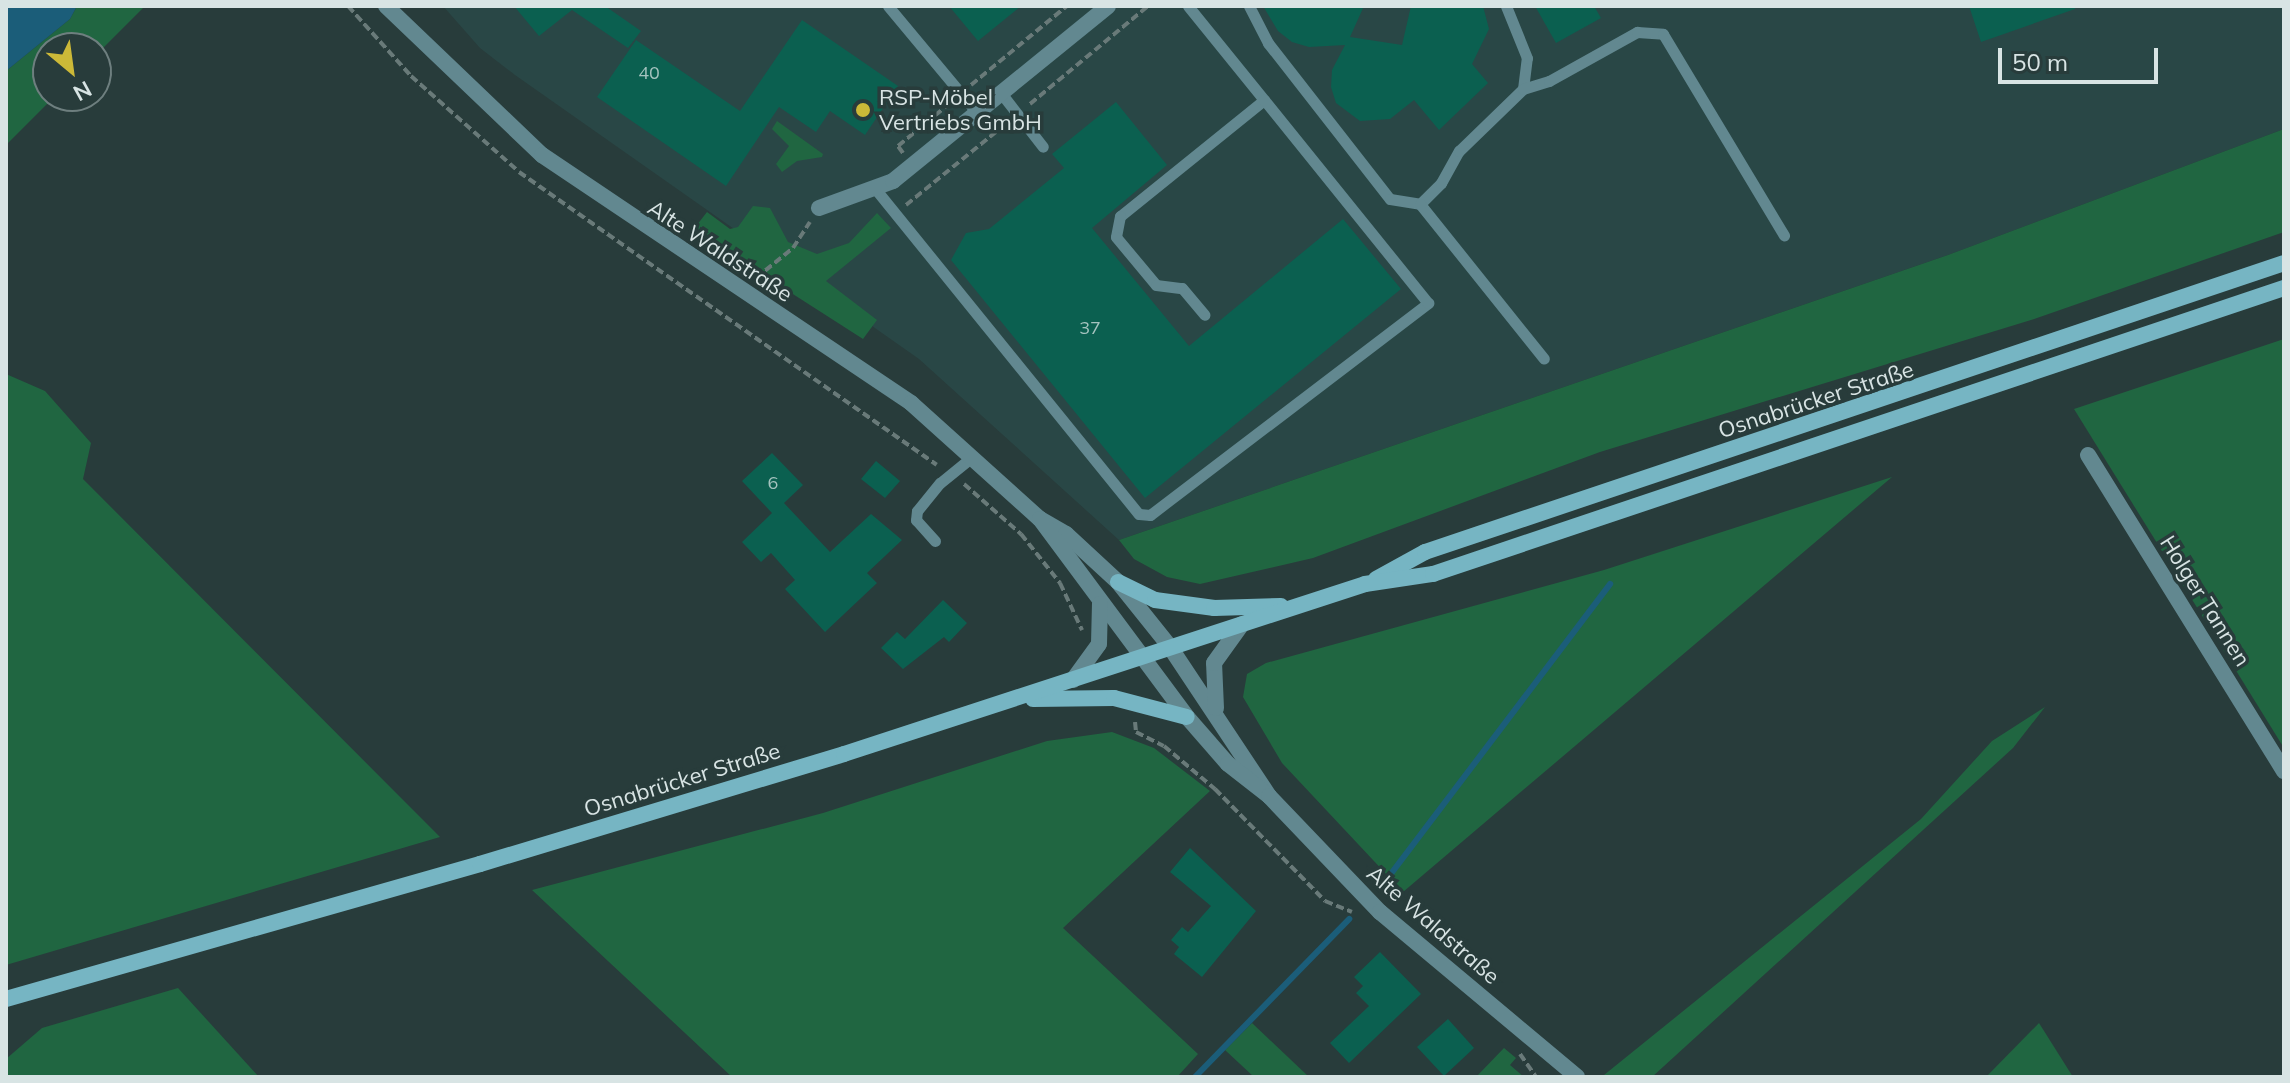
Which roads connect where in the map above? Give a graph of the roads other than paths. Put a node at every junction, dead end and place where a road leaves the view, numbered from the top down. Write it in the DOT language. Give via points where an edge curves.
graph roads {
  1 [pos="386,6"];
  2 [pos="888,6"];
  3 [pos="1108,6"];
  4 [pos="1188,6"];
  5 [pos="1249,6"];
  6 [pos="1506,6"];
  7 [pos="1523,89"];
  8 [pos="1001,93"];
  9 [pos="1264,100"];
  10 [pos="977,113"];
  11 [pos="1043,147"];
  12 [pos="873,186"];
  13 [pos="1420,204"];
  14 [pos="819,208"];
  15 [pos="1784,235"];
  16 [pos="2284,263"];
  17 [pos="2284,288"];
  18 [pos="1205,315"];
  19 [pos="1544,359"];
  20 [pos="2088,455"];
  21 [pos="972,457"];
  22 [pos="1040,519"];
  23 [pos="935,541"];
  24 [pos="1118,582"];
  25 [pos="1365,584"];
  26 [pos="1100,604"];
  27 [pos="1299,606"];
  28 [pos="1242,624"];
  29 [pos="1170,647"];
  30 [pos="1142,657"];
  31 [pos="1073,680"];
  32 [pos="1016,699"];
  33 [pos="1216,709"];
  34 [pos="1187,717"];
  35 [pos="2284,771"];
  36 [pos="1269,796"];
  37 [pos="6,999"];
  38 [pos="1577,1077"];
  1 -- 21 [label="street, Alte Waldstraße" via="542,155 911,403"];
  2 -- 10 [label="lane"];
  3 -- 8 [label="street"];
  4 -- 9 [label="lane"];
  5 -- 13 [label="lane" via="1268,43 1386,194"];
  6 -- 7 [label="lane" via="1527,58"];
  7 -- 13 [label="lane" via="1459,151 1441,183"];
  7 -- 15 [label="lane" via="1549,81 1637,32 1663,34"];
  8 -- 10 [label="street"];
  8 -- 11 [label="lane"];
  9 -- 12 [label="lane" via="1428,303 1150,515 1139,514"];
  9 -- 18 [label="lane" via="1120,216 1116,237 1156,285 1182,288"];
  10 -- 12 [label="street" via="893,181"];
  12 -- 14 [label="street"];
  13 -- 19 [label="lane"];
  16 -- 25 [label="main road, Osnabrücker Straße" via="1425,552"];
  17 -- 25 [label="main road, Osnabrücker Straße" via="1448,569"];
  20 -- 35 [label="street, Holger Tannen"];
  21 -- 22 [label="street, Alte Waldstraße"];
  21 -- 23 [label="lane" via="917,511 916,520"];
  22 -- 24 [label="street, Alte Waldstraße" via="1066,534"];
  22 -- 26 [label="street, Alte Waldstraße"];
  24 -- 27 [label="main road" via="1170,602 1214,608"];
  24 -- 29 [label="street, Alte Waldstraße"];
  25 -- 27 [label="main road, Osnabrücker Straße"];
  26 -- 30 [label="street, Alte Waldstraße"];
  26 -- 31 [label="street" via="1099,644"];
  27 -- 28 [label="main road, Osnabrücker Straße"];
  28 -- 29 [label="main road, Osnabrücker Straße"];
  28 -- 33 [label="street, Alte Waldstraße" via="1214,663"];
  29 -- 30 [label="main road, Osnabrücker Straße"];
  29 -- 33 [label="street, Alte Waldstraße"];
  30 -- 31 [label="main road, Osnabrücker Straße"];
  30 -- 34 [label="street, Alte Waldstraße"];
  31 -- 32 [label="main road, Osnabrücker Straße"];
  32 -- 34 [label="main road" via="1114,698"];
  32 -- 37 [label="main road, Osnabrücker Straße" via="480,864"];
  33 -- 36 [label="street, Alte Waldstraße"];
  34 -- 36 [label="street, Alte Waldstraße" via="1228,764"];
  36 -- 38 [label="street, Alte Waldstraße" via="1364,904"];
}
